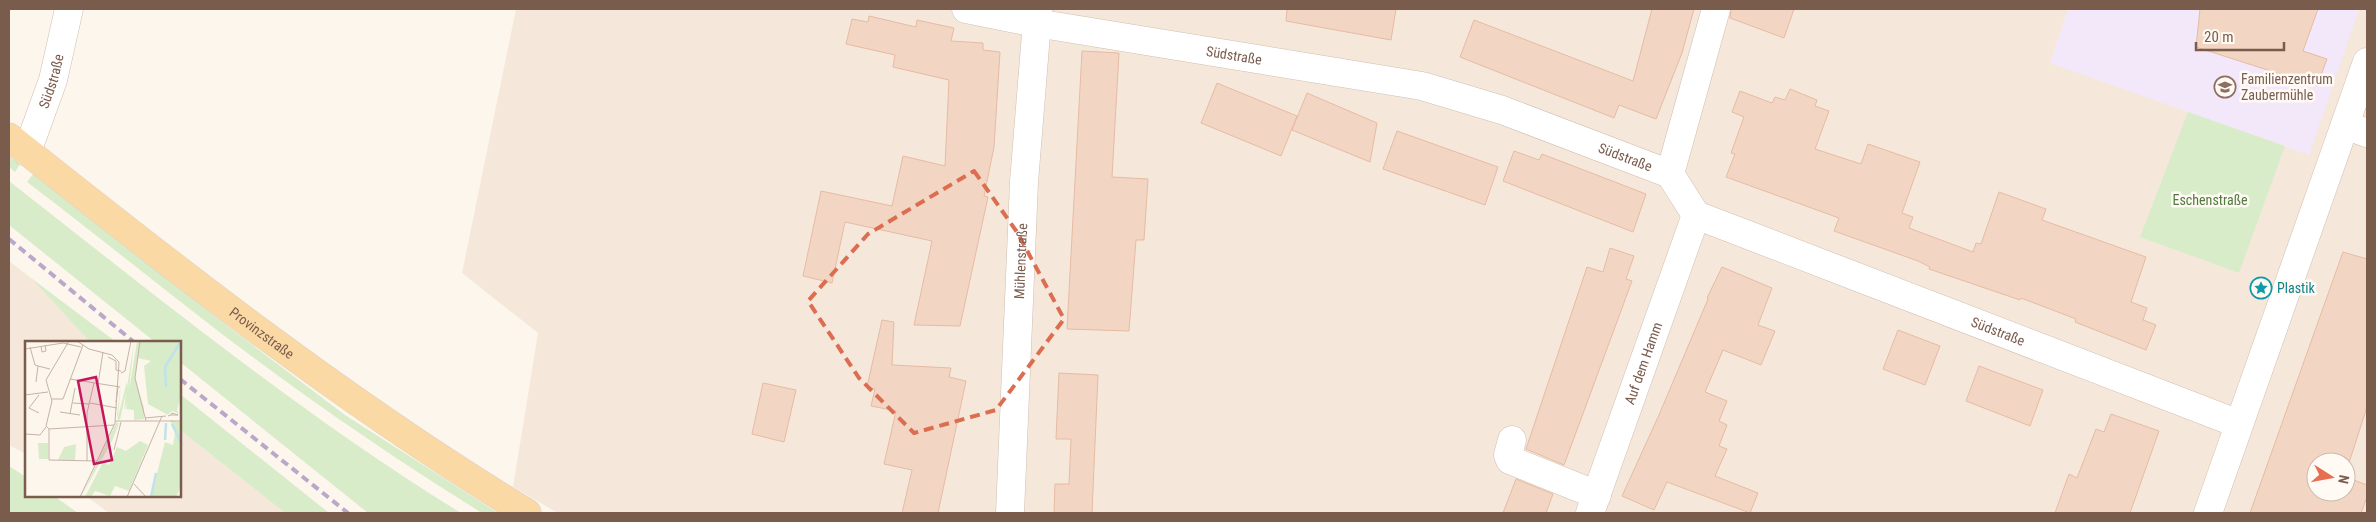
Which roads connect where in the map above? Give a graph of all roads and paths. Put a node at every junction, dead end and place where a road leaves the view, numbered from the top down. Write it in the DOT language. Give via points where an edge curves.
graph roads {
  1 [pos="69,9"];
  2 [pos="966,9"];
  3 [pos="1716,9"];
  4 [pos="1037,16"];
  5 [pos="2367,62"];
  6 [pos="2356,128"];
  7 [pos="18,145"];
  8 [pos="1670,174"];
  9 [pos="1696,215"];
  10 [pos="2239,424"];
  11 [pos="1512,440"];
  12 [pos="1594,504"];
  13 [pos="527,513"];
  14 [pos="1010,513"];
  15 [pos="2208,513"];
  1 -- 7 [label="street, Südstraße" via="53,80"];
  2 -- 4 [label="street, Südstraße"];
  3 -- 8 [label="street"];
  4 -- 8 [label="street, Südstraße" via="1422,86 1502,110"];
  4 -- 14 [label="street, Mühlenstraße" via="1024,182"];
  5 -- 6 [label="street"];
  6 -- 10 [label="street"];
  7 -- 13 [label="main road, Provinzstraße" via="212,297 339,390 426,451"];
  8 -- 9 [label="street"];
  9 -- 10 [label="street, Südstraße"];
  9 -- 12 [label="street, Auf dem Hamm"];
  10 -- 15 [label="street"];
  11 -- 12 [label="street" via="1510,460"];
}
